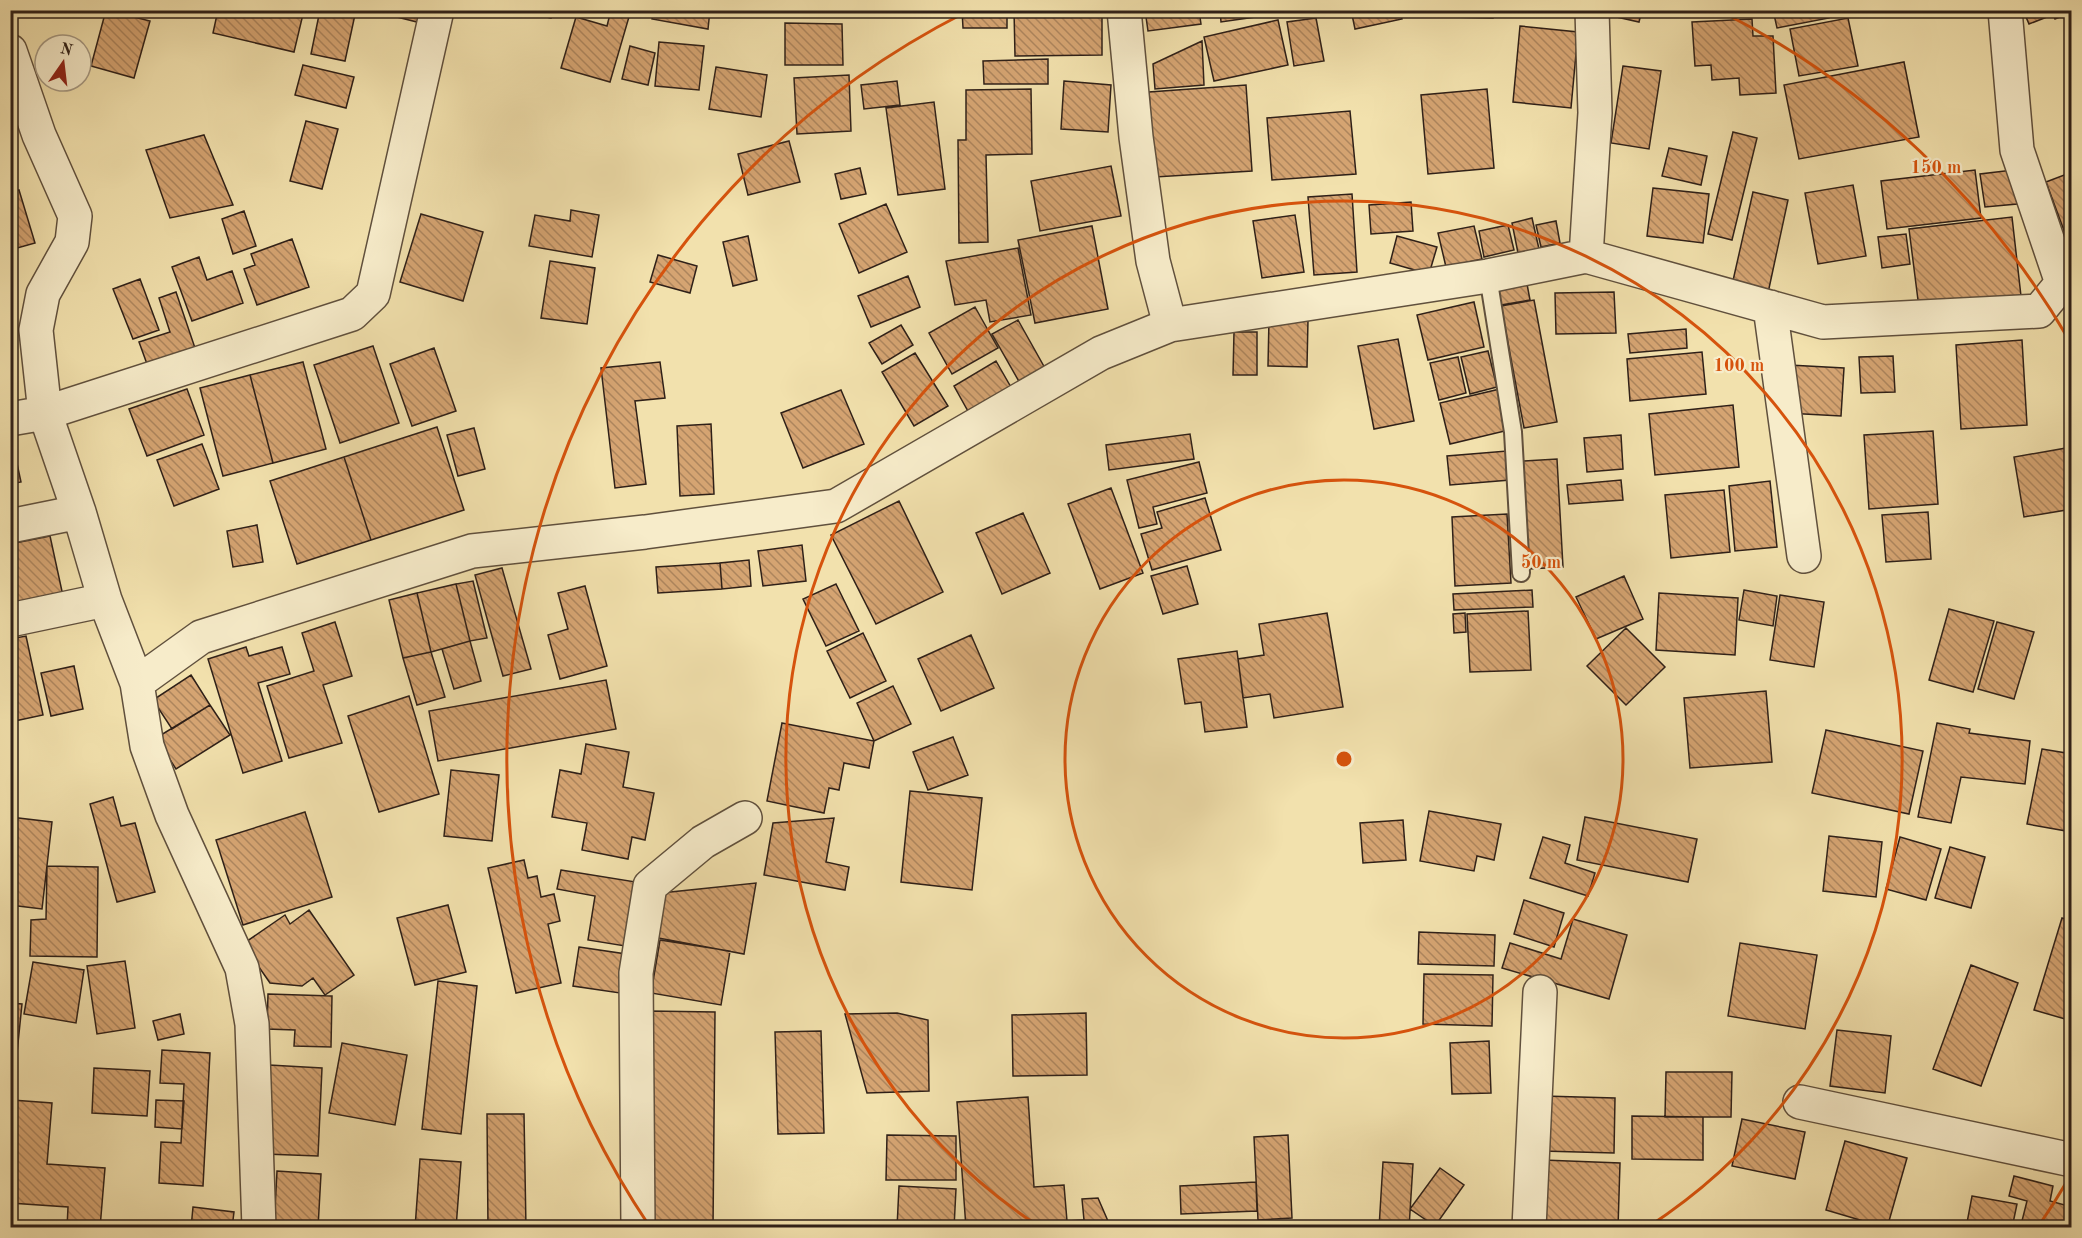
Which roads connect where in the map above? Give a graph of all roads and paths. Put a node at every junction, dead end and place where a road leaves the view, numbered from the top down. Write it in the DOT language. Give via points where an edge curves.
graph roads {
  1 [pos="437,10"];
  2 [pos="1124,10"];
  3 [pos="1592,10"];
  4 [pos="2005,10"];
  5 [pos="10,51"];
  6 [pos="1586,256"];
  7 [pos="1488,276"];
  8 [pos="2067,281"];
  9 [pos="1770,307"];
  10 [pos="1170,325"];
  11 [pos="45,413"];
  12 [pos="10,419"];
  13 [pos="79,512"];
  14 [pos="10,526"];
  15 [pos="1804,556"];
  16 [pos="1521,573"];
  17 [pos="105,600"];
  18 [pos="10,620"];
  19 [pos="137,682"];
  20 [pos="745,818"];
  21 [pos="1540,992"];
  22 [pos="1800,1102"];
  23 [pos="2072,1160"];
  24 [pos="259,1227"];
  25 [pos="638,1227"];
  26 [pos="1529,1227"];
  1 -- 11 [label="street" via="373,294 352,314"];
  2 -- 10 [label="street" via="1153,261"];
  3 -- 6 [label="street" via="1595,113"];
  4 -- 8 [label="street" via="2017,150"];
  5 -- 11 [label="street" via="39,135 75,216 72,242 43,294 36,330"];
  6 -- 7 [label="street"];
  6 -- 9 [label="street"];
  7 -- 10 [label="street"];
  7 -- 16 [label="lane" via="1513,432"];
  8 -- 9 [label="street" via="2039,311 1823,322"];
  9 -- 15 [label="street"];
  10 -- 19 [label="street" via="1101,353 836,506 472,551 201,637"];
  11 -- 12 [label="street"];
  11 -- 13 [label="street"];
  13 -- 14 [label="street"];
  13 -- 17 [label="street"];
  17 -- 18 [label="street"];
  17 -- 19 [label="street"];
  19 -- 24 [label="street" via="147,746 172,815 242,968 252,1024"];
  20 -- 25 [label="street" via="703,842 650,886 636,973"];
  21 -- 26 [label="street"];
  22 -- 23 [label="street"];
}
